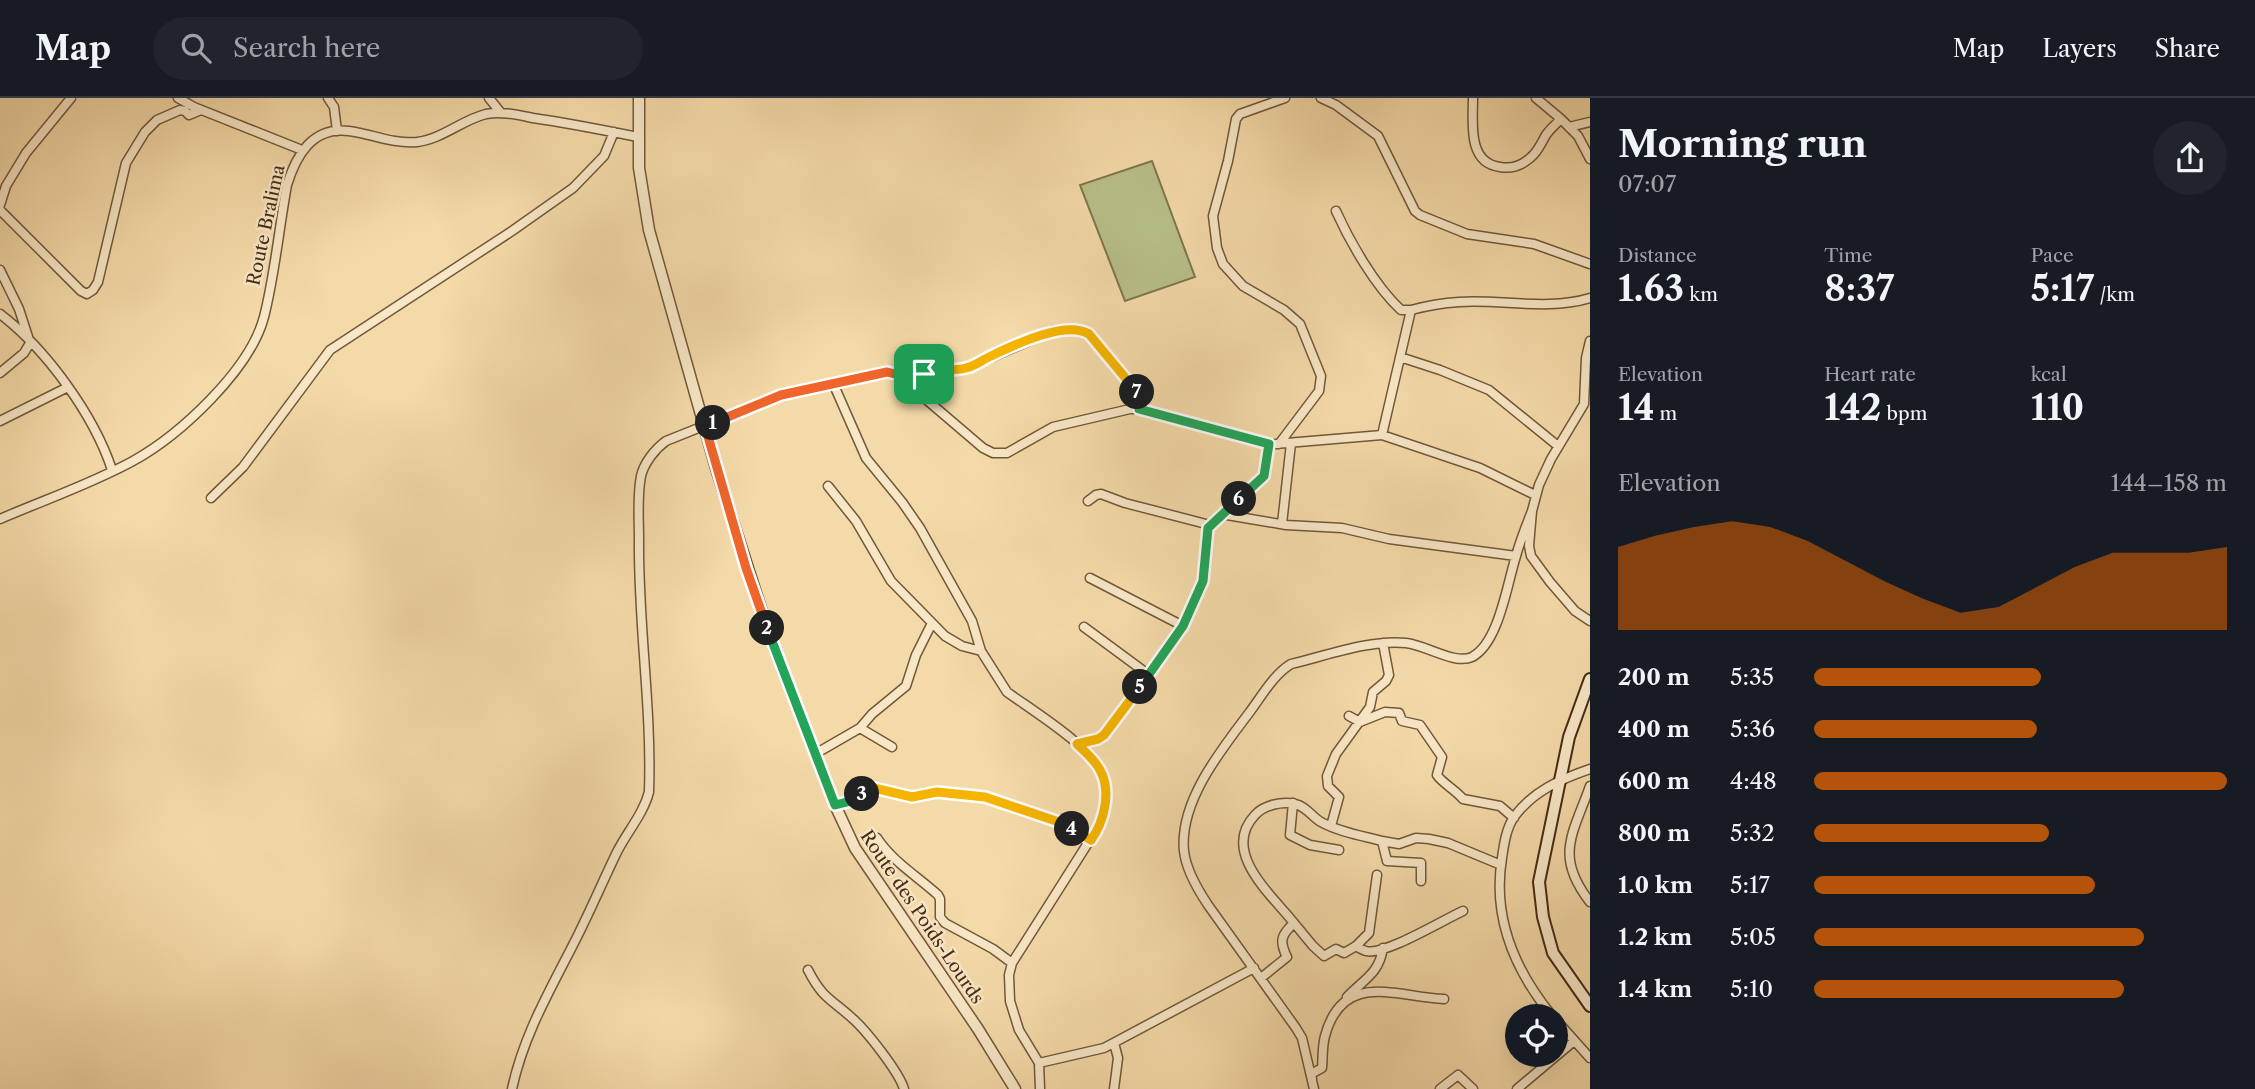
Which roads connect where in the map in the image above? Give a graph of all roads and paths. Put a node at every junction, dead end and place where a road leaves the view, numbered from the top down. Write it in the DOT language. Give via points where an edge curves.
graph roads {
  1 [pos="71,98"];
  2 [pos="178,98"];
  3 [pos="196,98"];
  4 [pos="328,98"];
  5 [pos="489,98"];
  6 [pos="639,98"];
  7 [pos="1285,98"];
  8 [pos="1321,98"];
  9 [pos="1473,98"];
  10 [pos="1536,98"];
  11 [pos="1545,98"];
  12 [pos="1547,108"];
  13 [pos="203,111"];
  14 [pos="501,113"];
  15 [pos="1561,119"];
  16 [pos="1590,122"];
  17 [pos="1569,127"];
  18 [pos="337,131"];
  19 [pos="614,132"];
  20 [pos="638,137"];
  21 [pos="302,150"];
  22 [pos="1590,159"];
  23 [pos="0,205"];
  24 [pos="0,210"];
  25 [pos="1336,211"];
  26 [pos="1590,264"];
  27 [pos="0,270"];
  28 [pos="1590,298"];
  29 [pos="1410,310"];
  30 [pos="0,314"];
  31 [pos="1590,341"];
  32 [pos="30,343"];
  33 [pos="1400,357"];
  34 [pos="0,373"];
  35 [pos="895,374"];
  36 [pos="833,383"];
  37 [pos="68,387"];
  38 [pos="1139,409"];
  39 [pos="0,421"];
  40 [pos="705,426"];
  41 [pos="1382,435"];
  42 [pos="1291,443"];
  43 [pos="1269,444"];
  44 [pos="1279,444"];
  45 [pos="1558,446"];
  46 [pos="112,470"];
  47 [pos="828,486"];
  48 [pos="1535,495"];
  49 [pos="211,498"];
  50 [pos="1088,500"];
  51 [pos="1532,511"];
  52 [pos="1222,514"];
  53 [pos="0,519"];
  54 [pos="1282,524"];
  55 [pos="1210,525"];
  56 [pos="1516,556"];
  57 [pos="1090,578"];
  58 [pos="1590,621"];
  59 [pos="932,623"];
  60 [pos="1183,626"];
  61 [pos="1084,627"];
  62 [pos="1382,643"];
  63 [pos="981,651"];
  64 [pos="1149,675"];
  65 [pos="1590,679"];
  66 [pos="1349,716"];
  67 [pos="1360,722"];
  68 [pos="860,728"];
  69 [pos="1077,744"];
  70 [pos="892,747"];
  71 [pos="815,754"];
  72 [pos="1590,769"];
  73 [pos="1559,779"];
  74 [pos="1590,786"];
  75 [pos="1293,803"];
  76 [pos="835,805"];
  77 [pos="1514,818"];
  78 [pos="1331,826"];
  79 [pos="877,838"];
  80 [pos="1091,840"];
  81 [pos="1382,841"];
  82 [pos="1339,850"];
  83 [pos="1501,865"];
  84 [pos="1377,875"];
  85 [pos="1421,881"];
  86 [pos="1590,902"];
  87 [pos="1463,911"];
  88 [pos="1294,923"];
  89 [pos="1356,946"];
  90 [pos="1383,948"];
  91 [pos="1012,963"];
  92 [pos="1254,968"];
  93 [pos="808,970"];
  94 [pos="1261,978"];
  95 [pos="1444,999"];
  96 [pos="1345,1000"];
  97 [pos="1543,1004"];
  98 [pos="1590,1006"];
  99 [pos="1568,1034"];
  100 [pos="1574,1041"];
  101 [pos="1114,1043"];
  102 [pos="1590,1058"];
  103 [pos="1039,1063"];
  104 [pos="1314,1087"];
  105 [pos="512,1089"];
  106 [pos="904,1089"];
  107 [pos="1015,1089"];
  108 [pos="1040,1089"];
  109 [pos="1114,1089"];
  110 [pos="1440,1089"];
  111 [pos="1473,1089"];
  112 [pos="1517,1089"];
  1 -- 23 [label="street" via="26,153"];
  2 -- 13 [label="street"];
  3 -- 13 [label="street"];
  4 -- 18 [label="street"];
  5 -- 14 [label="street"];
  6 -- 20 [label="street, Route des Poids-Lourds"];
  7 -- 44 [label="street" via="1236,118 1213,216 1223,264 1243,286 1294,317 1321,376 1319,391"];
  8 -- 26 [label="street" via="1378,136 1420,215 1467,234 1534,244"];
  9 -- 15 [label="street" via="1476,151 1495,167 1513,167 1529,159"];
  10 -- 12 [label="street"];
  11 -- 12 [label="street"];
  12 -- 15 [label="street"];
  13 -- 21 [label="street"];
  13 -- 24 [label="street" via="188,115 180,110 159,118 145,132 121,178 98,282 88,294"];
  14 -- 18 [label="street" via="475,117 422,141 392,142"];
  14 -- 19 [label="street"];
  15 -- 17 [label="street"];
  16 -- 17 [label="street"];
  17 -- 22 [label="street"];
  18 -- 21 [label="street, Route Bralima"];
  19 -- 20 [label="street"];
  19 -- 49 [label="street" via="604,156 573,188 330,350 243,467"];
  20 -- 40 [label="street, Route des Poids-Lourds" via="649,230"];
  21 -- 46 [label="street, Route Bralima" via="287,185 264,318 251,348 232,376 166,438"];
  25 -- 29 [label="street" via="1379,282 1401,310"];
  27 -- 32 [label="street"];
  28 -- 29 [label="street" via="1518,305 1461,302"];
  29 -- 33 [label="street"];
  30 -- 32 [label="street"];
  31 -- 45 [label="street" via="1584,404"];
  32 -- 34 [label="street"];
  32 -- 37 [label="street" via="42,351"];
  33 -- 41 [label="street"];
  33 -- 45 [label="street" via="1489,390"];
  35 -- 36 [label="street"];
  35 -- 38 [label="street" via="993,453 1007,453 1053,427"];
  35 -- 38 [label="street" via="965,369 1052,331 1081,330 1139,394"];
  36 -- 40 [label="street" via="774,397"];
  36 -- 63 [label="street" via="866,458 911,513 962,602"];
  37 -- 39 [label="street"];
  37 -- 46 [label="street" via="100,439"];
  38 -- 43 [label="street"];
  40 -- 71 [label="street, Route des Poids-Lourds" via="759,607"];
  40 -- 105 [label="street" via="660,445 641,476 639,563 647,800 542,1002"];
  41 -- 42 [label="street"];
  41 -- 48 [label="street" via="1480,468"];
  42 -- 44 [label="street"];
  42 -- 54 [label="street"];
  43 -- 44 [label="street"];
  43 -- 52 [label="street" via="1264,476"];
  45 -- 48 [label="street"];
  46 -- 53 [label="street, Route Bralima"];
  47 -- 59 [label="street" via="856,521 891,581"];
  48 -- 51 [label="street"];
  50 -- 55 [label="street" via="1101,494"];
  51 -- 56 [label="street"];
  51 -- 58 [label="street" via="1531,556 1575,611"];
  52 -- 54 [label="street"];
  52 -- 55 [label="street"];
  54 -- 56 [label="street" via="1342,528"];
  55 -- 60 [label="street" via="1203,581"];
  56 -- 62 [label="street" via="1501,611 1479,652 1457,660 1422,646"];
  57 -- 60 [label="street"];
  59 -- 63 [label="street" via="953,642"];
  59 -- 68 [label="street" via="906,686"];
  60 -- 64 [label="street"];
  61 -- 64 [label="street"];
  62 -- 67 [label="street" via="1389,675 1372,694"];
  62 -- 92 [label="street" via="1286,667 1239,726 1193,798 1186,821 1186,859 1200,893"];
  63 -- 69 [label="street" via="1007,692"];
  64 -- 69 [label="street" via="1104,735"];
  65 -- 73 [label="main road"];
  66 -- 67 [label="street"];
  67 -- 77 [label="street" via="1392,712 1399,713 1402,722 1420,724 1442,757 1440,780 1463,799 1500,806"];
  67 -- 78 [label="street" via="1336,754 1327,776 1328,786 1339,797"];
  68 -- 70 [label="street"];
  68 -- 71 [label="street"];
  69 -- 80 [label="street" via="1105,780 1104,814"];
  71 -- 76 [label="street, Route des Poids-Lourds"];
  72 -- 73 [label="street"];
  73 -- 77 [label="street"];
  73 -- 98 [label="main road" via="1539,882 1542,917 1553,953"];
  74 -- 86 [label="street" via="1568,849 1573,873"];
  75 -- 78 [label="street"];
  75 -- 82 [label="street" via="1290,835 1310,845"];
  75 -- 88 [label="street" via="1272,805 1256,813 1244,831 1243,849 1261,883"];
  76 -- 80 [label="street" via="874,788 912,797 937,792 985,797 1056,821"];
  76 -- 107 [label="street, Route des Poids-Lourds" via="870,872"];
  77 -- 83 [label="street"];
  78 -- 81 [label="street"];
  79 -- 91 [label="street" via="889,856 938,895 945,923"];
  80 -- 91 [label="street"];
  81 -- 83 [label="street" via="1399,844 1429,839"];
  81 -- 85 [label="street" via="1387,861 1421,863"];
  83 -- 97 [label="street" via="1500,910 1508,942"];
  84 -- 89 [label="street" via="1369,933"];
  87 -- 90 [label="street" via="1404,943"];
  88 -- 89 [label="street" via="1323,956"];
  88 -- 94 [label="street" via="1282,935 1287,957"];
  89 -- 90 [label="street" via="1367,952"];
  90 -- 96 [label="street" via="1376,971"];
  91 -- 103 [label="street" via="1010,1000 1019,1030"];
  92 -- 94 [label="street"];
  92 -- 101 [label="street"];
  93 -- 106 [label="street" via="825,998 858,1023"];
  94 -- 104 [label="street" via="1299,1032"];
  95 -- 96 [label="street" via="1379,991"];
  96 -- 104 [label="street" via="1325,1034 1322,1068 1311,1074"];
  99 -- 100 [label="street"];
  100 -- 102 [label="street"];
  100 -- 112 [label="street"];
  101 -- 103 [label="street"];
  101 -- 109 [label="street" via="1118,1058"];
  103 -- 108 [label="street"];
  110 -- 111 [label="street" via="1458,1075"];
}
